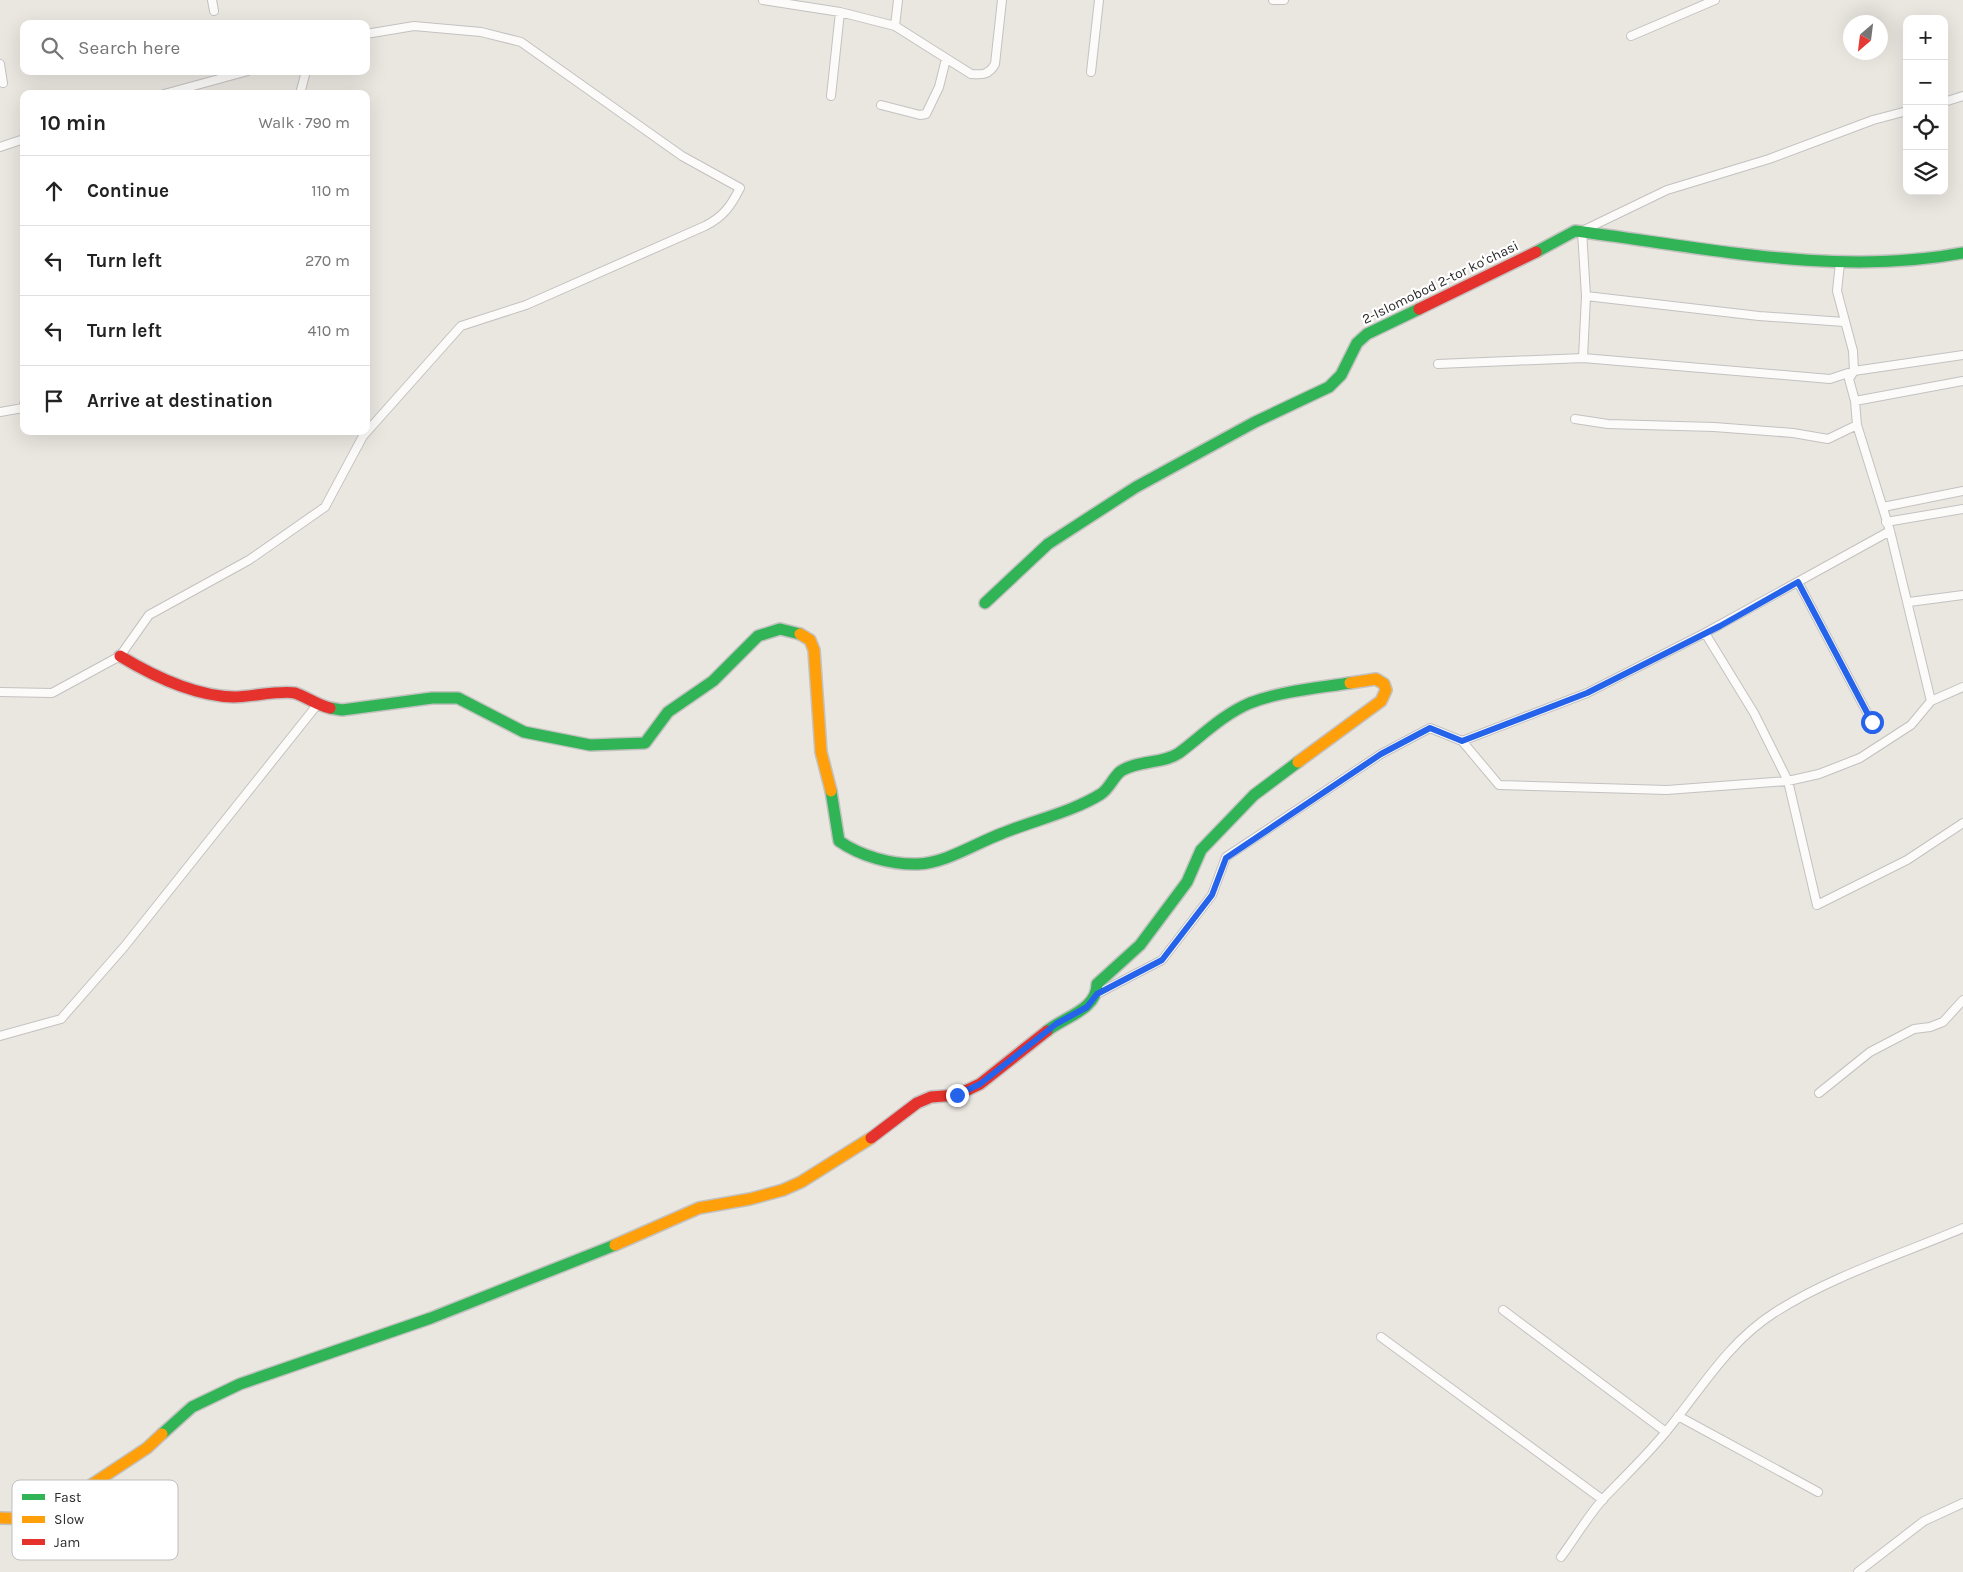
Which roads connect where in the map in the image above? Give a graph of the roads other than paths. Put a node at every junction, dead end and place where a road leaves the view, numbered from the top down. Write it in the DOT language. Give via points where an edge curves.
graph roads {
  1 [pos="212,0"];
  2 [pos="762,0"];
  3 [pos="898,0"];
  4 [pos="1002,0"];
  5 [pos="1099,0"];
  6 [pos="1272,0"];
  7 [pos="1284,0"];
  8 [pos="1715,0"];
  9 [pos="1704,2"];
  10 [pos="800,3"];
  11 [pos="214,11"];
  12 [pos="840,12"];
  13 [pos="895,26"];
  14 [pos="370,33"];
  15 [pos="1631,36"];
  16 [pos="946,59"];
  17 [pos="0,64"];
  18 [pos="1091,72"];
  19 [pos="233,75"];
  20 [pos="305,75"];
  21 [pos="2,83"];
  22 [pos="179,90"];
  23 [pos="301,90"];
  24 [pos="831,96"];
  25 [pos="1963,96"];
  26 [pos="1948,101"];
  27 [pos="881,105"];
  28 [pos="1903,112"];
  29 [pos="20,140"];
  30 [pos="0,147"];
  31 [pos="1582,231"];
  32 [pos="1963,253"];
  33 [pos="1840,262"];
  34 [pos="1586,296"];
  35 [pos="1844,322"];
  36 [pos="1963,355"];
  37 [pos="1583,358"];
  38 [pos="1438,364"];
  39 [pos="1854,372"];
  40 [pos="1963,381"];
  41 [pos="1855,401"];
  42 [pos="20,409"];
  43 [pos="0,412"];
  44 [pos="1575,418"];
  45 [pos="1857,425"];
  46 [pos="370,428"];
  47 [pos="364,435"];
  48 [pos="1963,491"];
  49 [pos="1883,507"];
  50 [pos="1963,509"];
  51 [pos="1886,522"];
  52 [pos="1890,531"];
  53 [pos="1798,582"];
  54 [pos="1963,595"];
  55 [pos="1909,602"];
  56 [pos="984,603"];
  57 [pos="1705,633"];
  58 [pos="120,656"];
  59 [pos="1963,687"];
  60 [pos="0,692"];
  61 [pos="1931,701"];
  62 [pos="317,705"];
  63 [pos="1872,722"];
  64 [pos="1462,741"];
  65 [pos="1788,780"];
  66 [pos="1963,823"];
  67 [pos="1097,994"];
  68 [pos="1963,1000"];
  69 [pos="0,1036"];
  70 [pos="1819,1092"];
  71 [pos="1963,1228"];
  72 [pos="1503,1310"];
  73 [pos="1381,1337"];
  74 [pos="1678,1416"];
  75 [pos="1666,1432"];
  76 [pos="99,1480"];
  77 [pos="1818,1492"];
  78 [pos="1603,1500"];
  79 [pos="1963,1503"];
  80 [pos="1562,1557"];
  81 [pos="1858,1572"];
  1 -- 11 [label="street"];
  2 -- 10 [label="street"];
  3 -- 13 [label="street"];
  4 -- 16 [label="street" via="995,64 991,71 983,75 971,74"];
  5 -- 18 [label="street"];
  6 -- 7 [label="street"];
  8 -- 9 [label="street"];
  9 -- 15 [label="street"];
  10 -- 12 [label="street"];
  12 -- 13 [label="street"];
  12 -- 24 [label="street"];
  13 -- 16 [label="street"];
  14 -- 46 [label="street" via="414,26 481,32 521,42 682,156 740,188 730,208 705,226 526,305 461,326"];
  16 -- 27 [label="street" via="939,87 926,114"];
  17 -- 21 [label="street"];
  19 -- 22 [label="street"];
  20 -- 23 [label="street"];
  25 -- 26 [label="street"];
  28 -- 31 [label="street" via="1769,159 1667,190"];
  29 -- 30 [label="street"];
  31 -- 33 [label="street, 2-Islomobod 2-tor koʻchasi" via="1768,256"];
  31 -- 34 [label="street"];
  31 -- 56 [label="street, 2-Islomobod 2-tor koʻchasi" via="1575,231 1367,334 1358,343 1341,375 1329,387 1255,422 1136,487 1048,544"];
  32 -- 33 [label="street, 2-Islomobod 2-tor koʻchasi" via="1926,260"];
  33 -- 35 [label="street" via="1837,291"];
  34 -- 35 [label="street" via="1759,316"];
  34 -- 37 [label="street"];
  35 -- 39 [label="street" via="1853,351"];
  36 -- 39 [label="street"];
  37 -- 38 [label="street"];
  37 -- 39 [label="street" via="1830,379"];
  39 -- 41 [label="street" via="1849,379"];
  40 -- 41 [label="street"];
  41 -- 45 [label="street"];
  42 -- 43 [label="street"];
  44 -- 45 [label="street" via="1608,424 1714,426 1793,433 1828,440"];
  45 -- 49 [label="street"];
  47 -- 58 [label="street" via="325,507 248,560 149,615"];
  48 -- 49 [label="street"];
  49 -- 51 [label="street"];
  50 -- 51 [label="street"];
  51 -- 52 [label="street"];
  52 -- 53 [label="street"];
  52 -- 55 [label="street"];
  53 -- 57 [label="street"];
  53 -- 63 [label="street"];
  54 -- 55 [label="street"];
  55 -- 61 [label="street"];
  57 -- 64 [label="street" via="1587,693"];
  57 -- 65 [label="street" via="1754,713"];
  58 -- 60 [label="street" via="52,693"];
  58 -- 62 [label="street" via="146,672 207,694 234,697 294,694"];
  59 -- 61 [label="street"];
  61 -- 65 [label="street" via="1911,725 1860,758 1819,774"];
  62 -- 67 [label="street" via="342,710 432,698 458,698 524,732 590,745 644,743 668,712 713,681 758,636 780,629 800,634 810,640 814,650 821,752 839,841 853,851 903,864 920,864 938,860 1089,801 1104,792 1120,772 1177,754 1219,719 1251,703 1303,690 1376,680 1384,684 1386,690 1381,701 1254,795 1210,839 1201,850 1187,882 1140,946 1098,984"];
  62 -- 69 [label="street" via="124,947 61,1019"];
  64 -- 65 [label="street" via="1499,785 1661,790"];
  64 -- 67 [label="street" via="1430,728 1381,754 1226,858 1212,895 1162,960"];
  65 -- 66 [label="street" via="1817,905 1906,860"];
  67 -- 76 [label="street" via="1087,1007 1056,1024 980,1084 957,1095 931,1097 916,1103 860,1147 801,1182 750,1199 699,1208 431,1318 240,1384 192,1407 147,1448"];
  68 -- 70 [label="street" via="1943,1022 1914,1029 1870,1052"];
  71 -- 74 [label="street" via="1824,1286 1773,1313 1724,1355"];
  72 -- 75 [label="street"];
  73 -- 78 [label="street"];
  74 -- 75 [label="street"];
  74 -- 77 [label="street"];
  75 -- 78 [label="street"];
  78 -- 80 [label="street"];
  79 -- 81 [label="street" via="1924,1521"];
}
